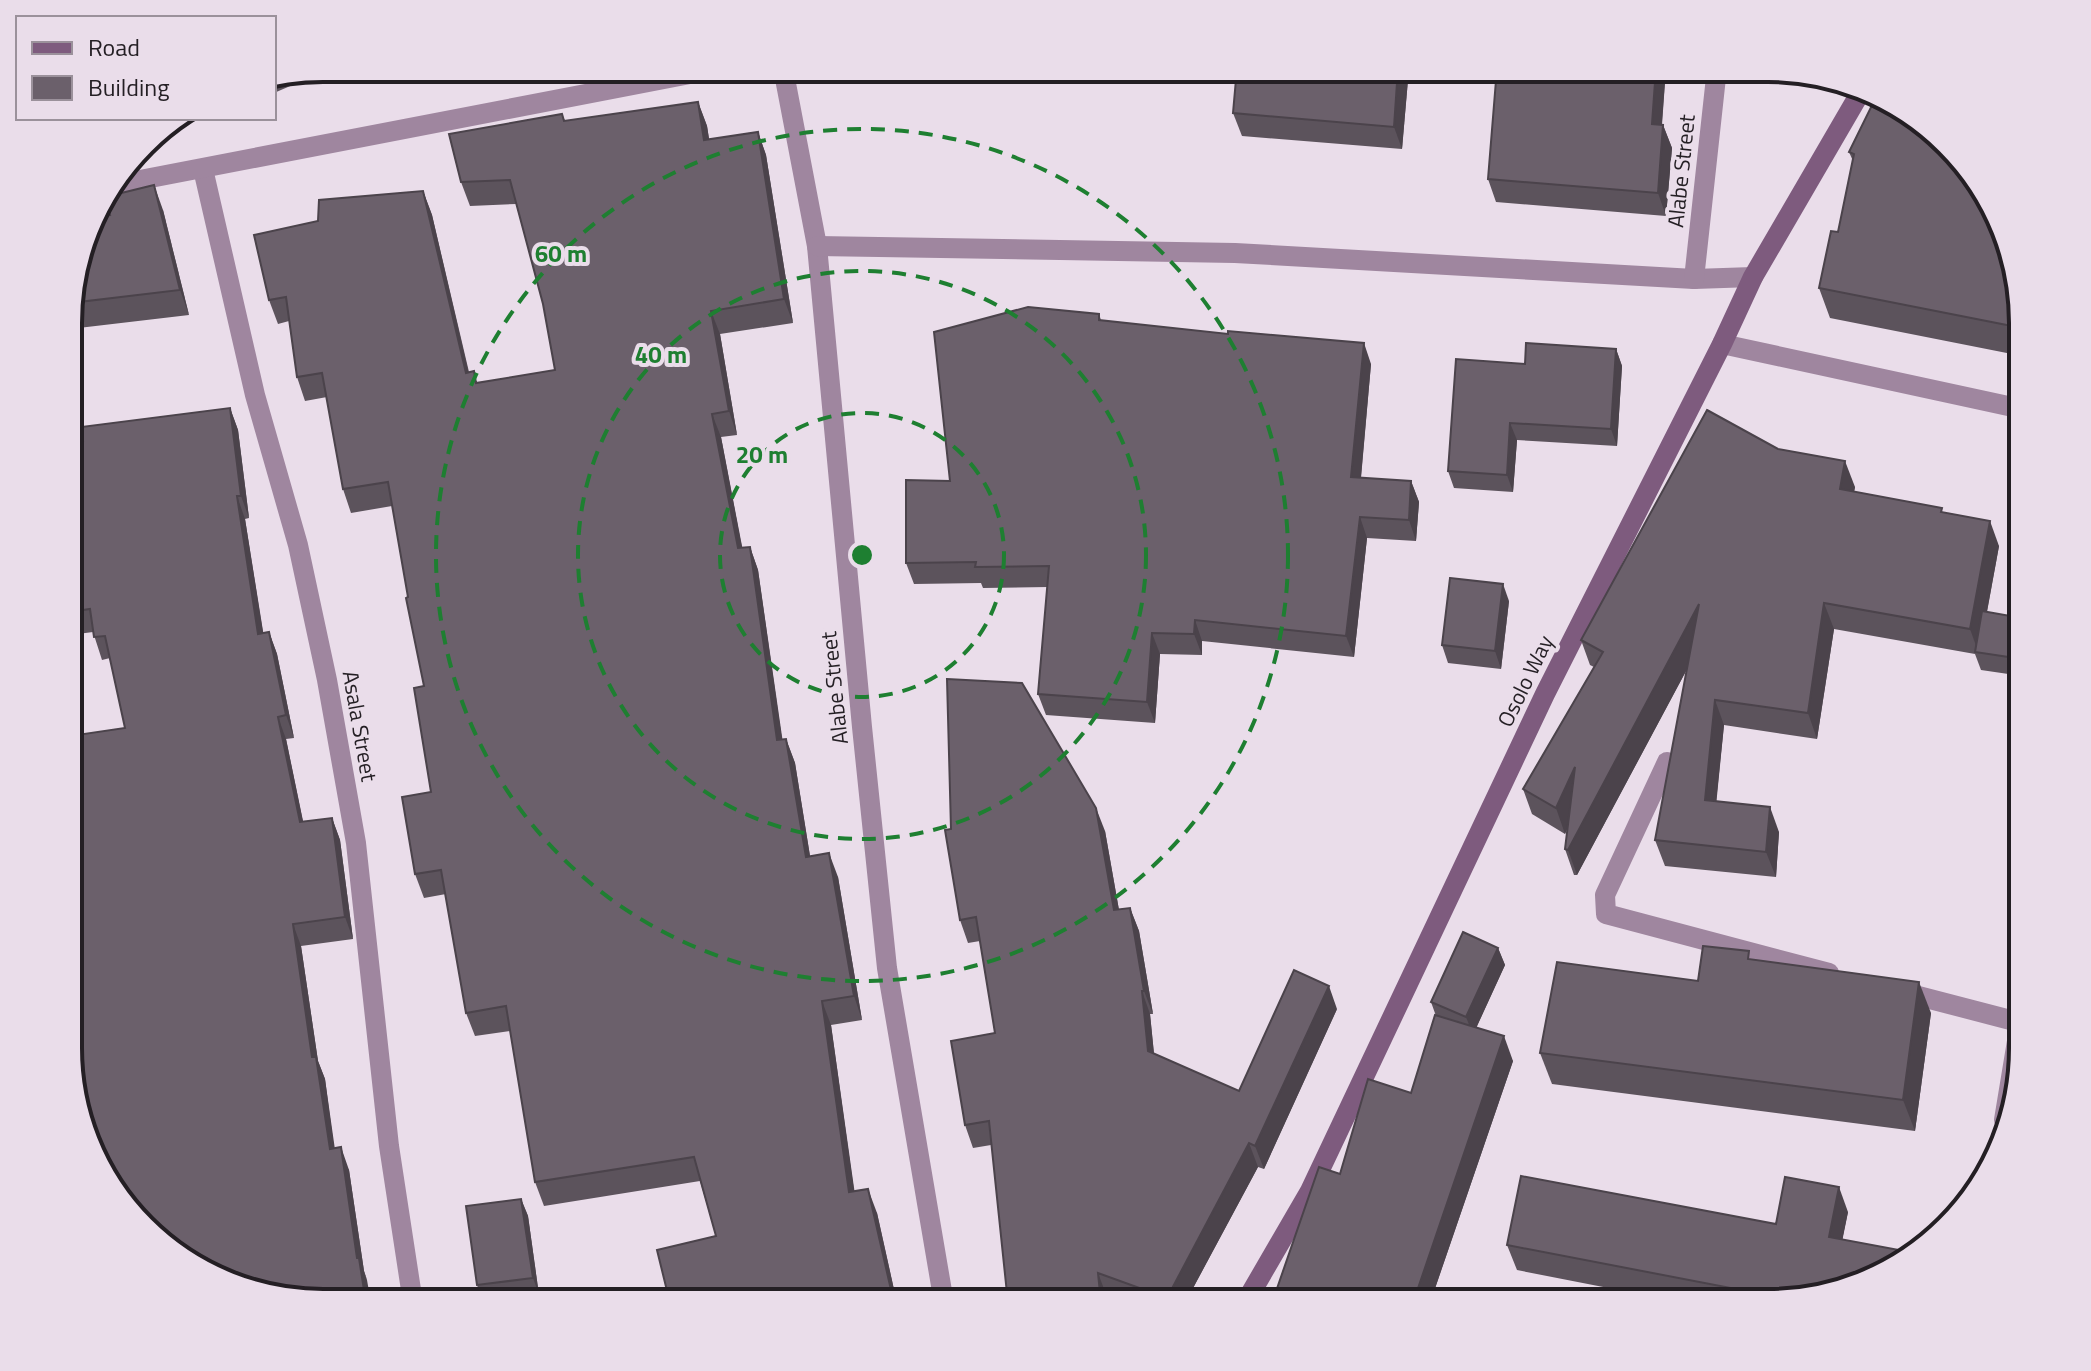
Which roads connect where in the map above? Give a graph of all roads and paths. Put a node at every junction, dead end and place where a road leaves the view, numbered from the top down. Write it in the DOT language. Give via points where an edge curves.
graph roads {
  1 [pos="649,82"];
  2 [pos="786,82"];
  3 [pos="1715,82"];
  4 [pos="1856,100"];
  5 [pos="203,169"];
  6 [pos="128,182"];
  7 [pos="817,246"];
  8 [pos="1753,277"];
  9 [pos="1694,279"];
  10 [pos="1722,344"];
  11 [pos="2008,406"];
  12 [pos="1667,762"];
  13 [pos="1854,980"];
  14 [pos="1884,987"];
  15 [pos="2008,1020"];
  16 [pos="1253,1288"];
  17 [pos="411,1289"];
  18 [pos="942,1289"];
  1 -- 5 [label="street"];
  2 -- 7 [label="street, Alabe Street"];
  3 -- 9 [label="street, Alabe Street"];
  4 -- 8 [label="main road, Osolo Way"];
  5 -- 6 [label="street"];
  5 -- 17 [label="street, Asala Street" via="327,680 356,843 389,1146"];
  7 -- 9 [label="street" via="1235,253"];
  7 -- 18 [label="street, Alabe Street" via="887,968"];
  8 -- 9 [label="street"];
  8 -- 10 [label="main road, Osolo Way"];
  10 -- 11 [label="street"];
  10 -- 16 [label="main road, Osolo Way" via="1545,694 1310,1191"];
  12 -- 13 [label="street" via="1605,895 1606,914"];
  14 -- 15 [label="street"];
}
